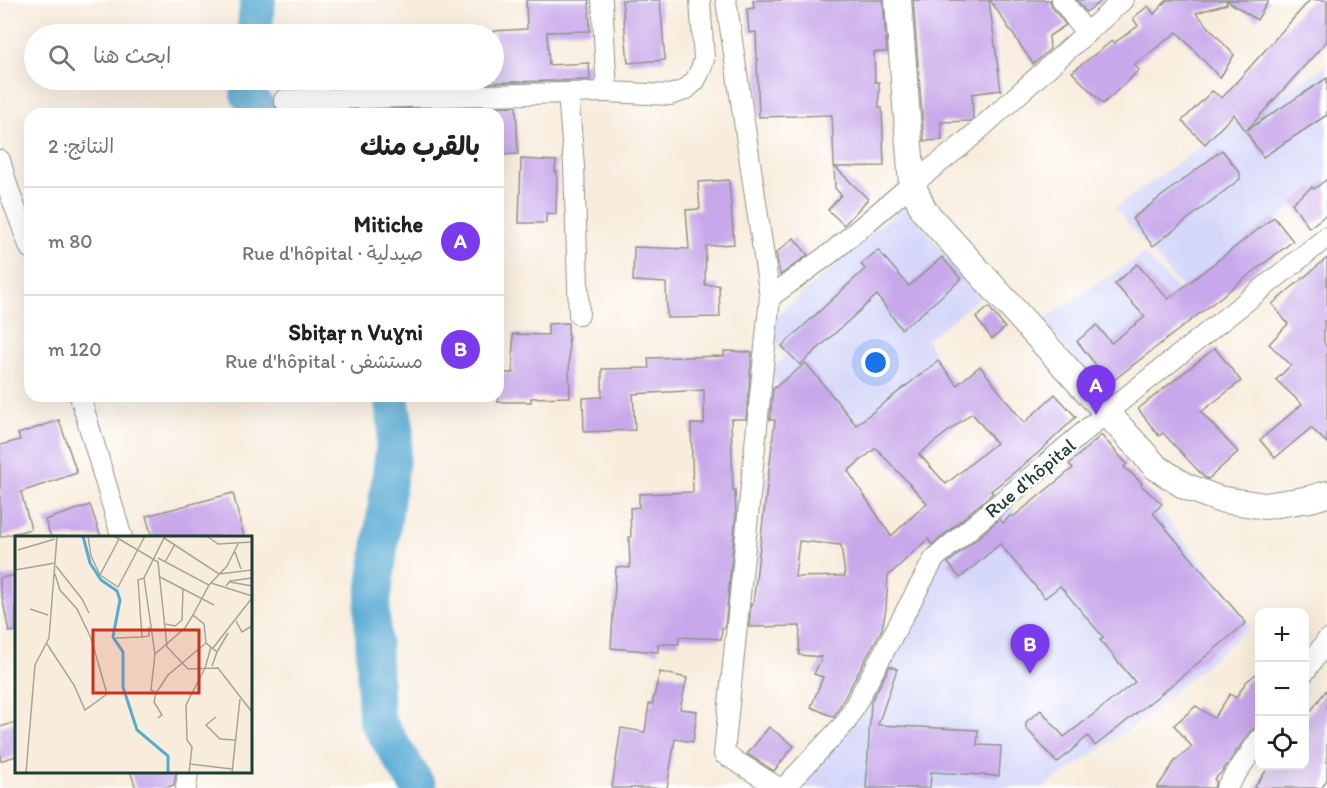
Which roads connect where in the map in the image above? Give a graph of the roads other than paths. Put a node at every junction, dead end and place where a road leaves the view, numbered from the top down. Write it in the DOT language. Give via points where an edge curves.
graph roads {
  1 [pos="602,0"];
  2 [pos="700,0"];
  3 [pos="726,0"];
  4 [pos="898,0"];
  5 [pos="1062,0"];
  6 [pos="1123,0"];
  7 [pos="1086,33"];
  8 [pos="607,92"];
  9 [pos="568,93"];
  10 [pos="284,100"];
  11 [pos="0,160"];
  12 [pos="912,184"];
  13 [pos="24,231"];
  14 [pos="1327,237"];
  15 [pos="770,297"];
  16 [pos="579,315"];
  17 [pos="82,402"];
  18 [pos="1106,413"];
  19 [pos="1327,494"];
  20 [pos="122,536"];
  21 [pos="1327,640"];
  22 [pos="1309,667"];
  23 [pos="1255,746"];
  24 [pos="188,773"];
  25 [pos="186,788"];
  26 [pos="778,788"];
  27 [pos="784,788"];
  28 [pos="1226,788"];
  1 -- 8 [label="street"];
  2 -- 8 [label="street" via="704,59 695,81 670,95"];
  3 -- 15 [label="street"];
  4 -- 12 [label="main road"];
  5 -- 7 [label="street"];
  6 -- 7 [label="street"];
  7 -- 12 [label="street" via="962,145"];
  8 -- 9 [label="street"];
  9 -- 10 [label="street"];
  9 -- 16 [label="street"];
  11 -- 13 [label="street"];
  12 -- 15 [label="street" via="832,252"];
  12 -- 18 [label="main road" via="924,211"];
  14 -- 18 [label="street, Rue d'hôpital"];
  15 -- 26 [label="street" via="724,754"];
  17 -- 20 [label="street"];
  18 -- 19 [label="main road" via="1156,467 1185,486 1218,499 1265,506"];
  18 -- 27 [label="street, Rue d'hôpital" via="934,560 846,722"];
  21 -- 22 [label="street"];
  23 -- 28 [label="street"];
  24 -- 25 [label="street"];
}
